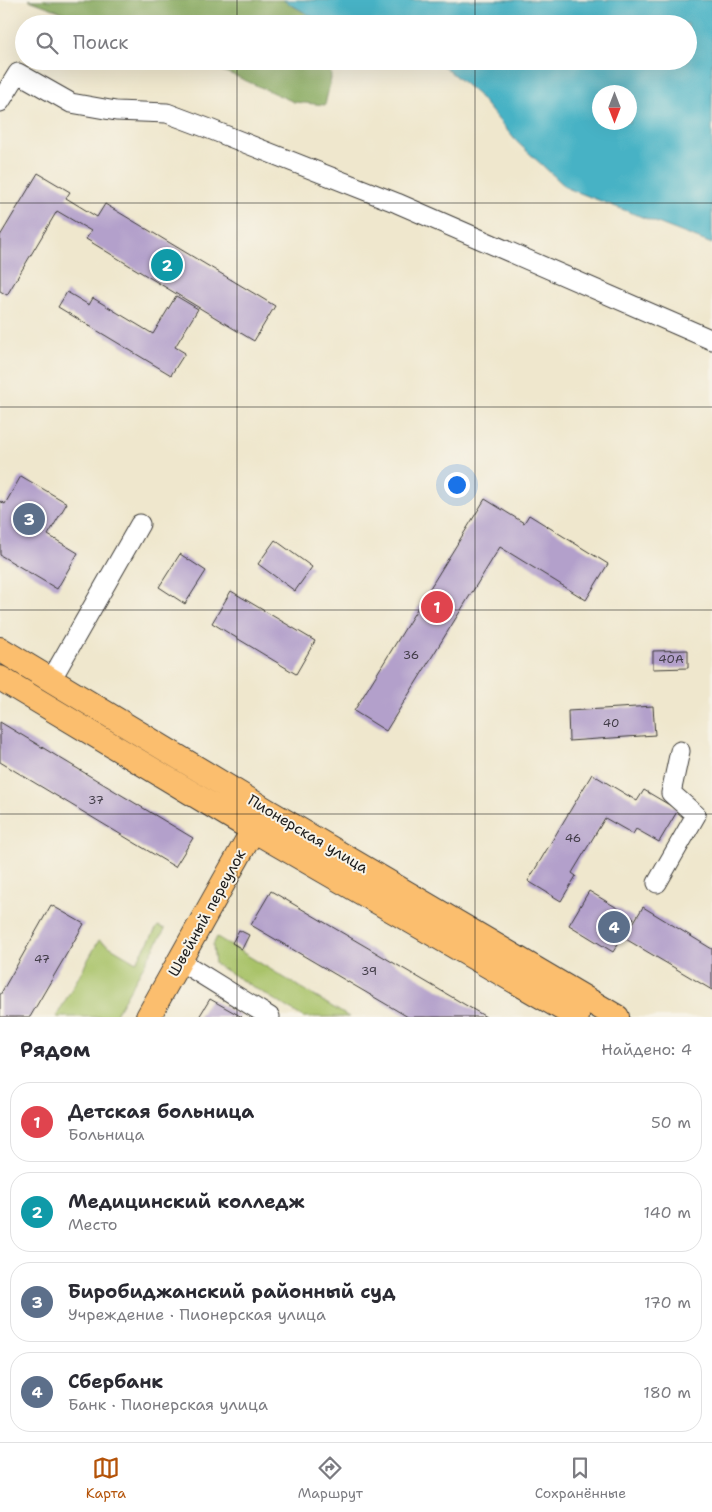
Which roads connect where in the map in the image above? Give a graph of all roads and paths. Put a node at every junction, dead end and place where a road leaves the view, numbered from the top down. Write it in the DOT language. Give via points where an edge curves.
graph roads {
  1 [pos="0,102"];
  2 [pos="712,340"];
  3 [pos="140,524"];
  4 [pos="0,649"];
  5 [pos="0,678"];
  6 [pos="51,680"];
  7 [pos="680,751"];
  8 [pos="266,810"];
  9 [pos="253,830"];
  10 [pos="657,883"];
  11 [pos="180,961"];
  12 [pos="148,1017"];
  13 [pos="270,1017"];
  14 [pos="577,1017"];
  15 [pos="617,1017"];
  1 -- 2 [label="street" via="18,73 71,102 116,111 167,113 397,203"];
  3 -- 6 [label="street"];
  4 -- 6 [label="main road, Пионерская улица"];
  5 -- 9 [label="main road, Пионерская улица"];
  6 -- 8 [label="main road, Пионерская улица"];
  7 -- 10 [label="street" via="671,793 696,815"];
  8 -- 9 [label="street, Швейный переулок"];
  8 -- 15 [label="main road, Пионерская улица"];
  9 -- 11 [label="main road, Швейный переулок"];
  9 -- 14 [label="main road, Пионерская улица"];
  11 -- 12 [label="main road, Швейный переулок"];
  11 -- 13 [label="street"];
}
